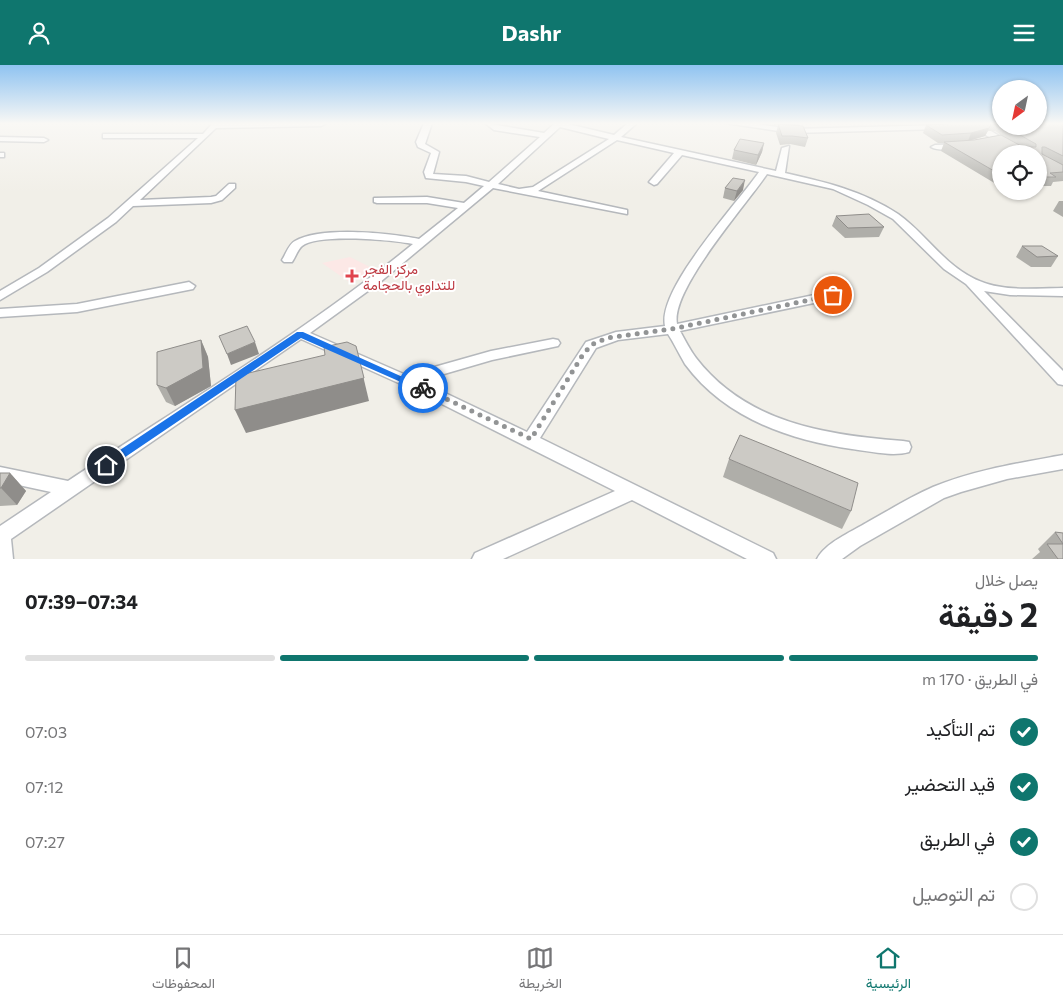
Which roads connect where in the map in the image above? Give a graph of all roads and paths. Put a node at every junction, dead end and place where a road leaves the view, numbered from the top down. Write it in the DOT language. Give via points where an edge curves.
graph roads {
  1 [pos="194,146"];
  2 [pos="423,146"];
  3 [pos="535,146"];
  4 [pos="602,146"];
  5 [pos="655,146"];
  6 [pos="952,146"];
  7 [pos="935,147"];
  8 [pos="786,148"];
  9 [pos="680,152"];
  10 [pos="764,172"];
  11 [pos="780,174"];
  12 [pos="654,182"];
  13 [pos="490,186"];
  14 [pos="232,187"];
  15 [pos="528,192"];
  16 [pos="377,200"];
  17 [pos="130,203"];
  18 [pos="466,206"];
  19 [pos="624,212"];
  20 [pos="422,243"];
  21 [pos="288,260"];
  22 [pos="967,281"];
  23 [pos="189,286"];
  24 [pos="1063,292"];
  25 [pos="833,295"];
  26 [pos="0,296"];
  27 [pos="0,313"];
  28 [pos="672,329"];
  29 [pos="300,334"];
  30 [pos="553,343"];
  31 [pos="406,380"];
  32 [pos="1063,380"];
  33 [pos="531,439"];
  34 [pos="903,447"];
  35 [pos="1063,462"];
  36 [pos="0,474"];
  37 [pos="71,489"];
  38 [pos="631,492"];
  39 [pos="0,536"];
  40 [pos="3,559"];
  41 [pos="482,559"];
  42 [pos="766,559"];
  43 [pos="827,559"];
  1 -- 17 [label="street"];
  2 -- 13 [label="street" via="435,152 428,175"];
  3 -- 13 [label="street"];
  4 -- 15 [label="street"];
  5 -- 9 [label="street"];
  6 -- 7 [label="street"];
  8 -- 11 [label="street"];
  9 -- 10 [label="street"];
  9 -- 12 [label="street"];
  10 -- 11 [label="street"];
  10 -- 28 [label="street" via="690,273 670,316"];
  11 -- 22 [label="street" via="836,187 878,207 913,231"];
  13 -- 15 [label="street"];
  13 -- 18 [label="street"];
  14 -- 17 [label="street" via="211,200"];
  15 -- 19 [label="street"];
  16 -- 18 [label="street" via="427,200"];
  17 -- 26 [label="street" via="83,242"];
  18 -- 20 [label="street"];
  20 -- 21 [label="street" via="370,235 310,239 297,244"];
  20 -- 29 [label="street"];
  22 -- 24 [label="street" via="1003,291"];
  22 -- 32 [label="street"];
  23 -- 27 [label="street" via="77,308"];
  25 -- 28 [label="street"];
  28 -- 33 [label="street" via="616,336 591,345"];
  28 -- 34 [label="street" via="702,376 723,396 758,417 829,440"];
  29 -- 31 [label="street"];
  29 -- 37 [label="street"];
  30 -- 31 [label="street"];
  31 -- 33 [label="street"];
  33 -- 38 [label="street"];
  35 -- 43 [label="street" via="1007,472 938,493 853,540"];
  36 -- 37 [label="street"];
  37 -- 39 [label="street"];
  38 -- 41 [label="street"];
  38 -- 42 [label="street"];
  39 -- 40 [label="street"];
}
